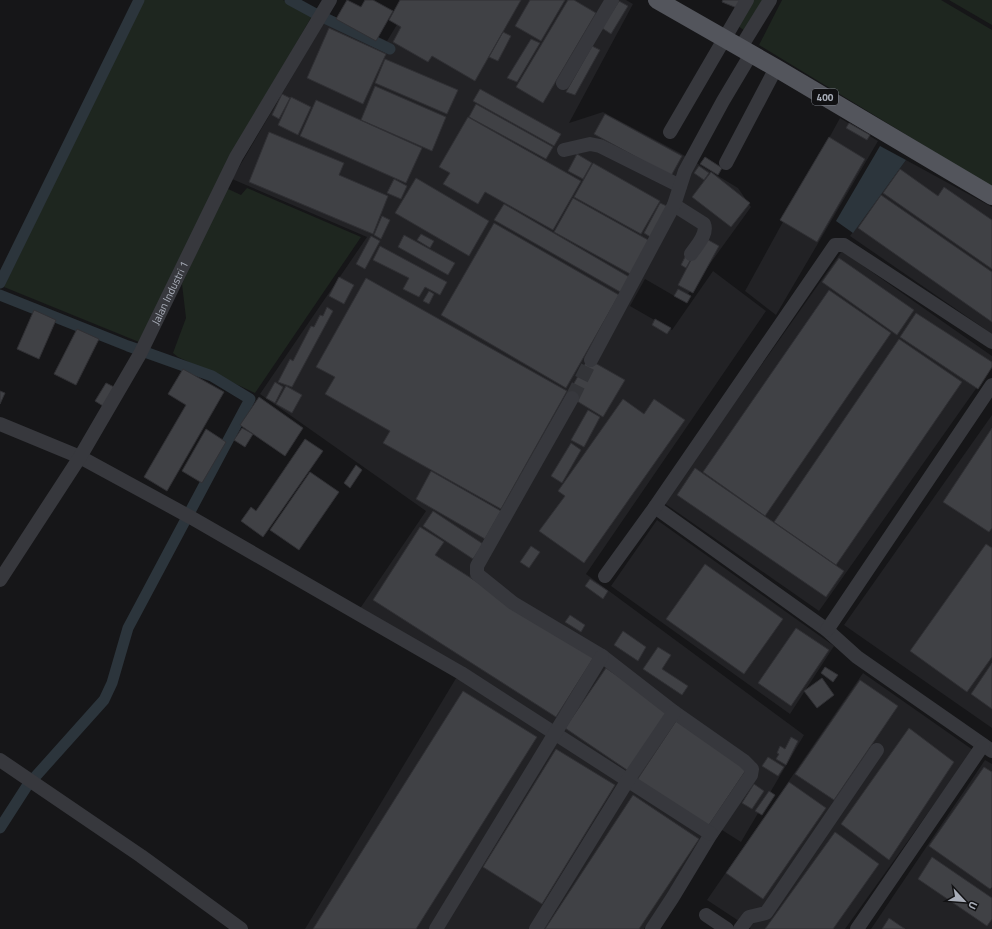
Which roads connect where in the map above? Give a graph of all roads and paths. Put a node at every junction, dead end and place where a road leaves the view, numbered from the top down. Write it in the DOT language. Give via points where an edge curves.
graph roads {
  1 [pos="612,0"];
  2 [pos="748,0"];
  3 [pos="770,0"];
  4 [pos="662,1"];
  5 [pos="328,4"];
  6 [pos="739,47"];
  7 [pos="776,68"];
  8 [pos="563,83"];
  9 [pos="670,132"];
  10 [pos="564,150"];
  11 [pos="726,162"];
  12 [pos="680,186"];
  13 [pos="992,196"];
  14 [pos="674,205"];
  15 [pos="691,254"];
  16 [pos="992,342"];
  17 [pos="591,360"];
  18 [pos="992,385"];
  19 [pos="572,398"];
  20 [pos="0,424"];
  21 [pos="80,457"];
  22 [pos="655,507"];
  23 [pos="605,576"];
  24 [pos="0,580"];
  25 [pos="827,630"];
  26 [pos="602,656"];
  27 [pos="674,712"];
  28 [pos="555,734"];
  29 [pos="988,748"];
  30 [pos="877,750"];
  31 [pos="0,760"];
  32 [pos="628,780"];
  33 [pos="711,834"];
  34 [pos="706,915"];
  35 [pos="242,929"];
  36 [pos="436,929"];
  37 [pos="536,929"];
  38 [pos="652,929"];
  39 [pos="727,929"];
  40 [pos="740,929"];
  41 [pos="857,929"];
  1 -- 8 [label="street"];
  2 -- 6 [label="street"];
  3 -- 6 [label="street"];
  4 -- 6 [label="main road, 400"];
  5 -- 21 [label="street, Jalan Industri 1" via="236,157 142,351"];
  6 -- 7 [label="main road, 400"];
  6 -- 9 [label="street"];
  6 -- 12 [label="street" via="723,101 685,171"];
  7 -- 11 [label="street"];
  7 -- 13 [label="main road, 400"];
  10 -- 12 [label="street" via="590,144 600,146"];
  12 -- 14 [label="street"];
  14 -- 15 [label="street" via="704,224 705,228"];
  14 -- 17 [label="street"];
  16 -- 22 [label="street" via="844,244 835,245"];
  18 -- 25 [label="street"];
  19 -- 26 [label="street" via="476,574 513,602"];
  20 -- 21 [label="street"];
  21 -- 24 [label="street, Jalan Industri 1"];
  21 -- 28 [label="street" via="189,516 461,673"];
  22 -- 23 [label="street"];
  22 -- 25 [label="street"];
  25 -- 29 [label="street" via="857,657"];
  26 -- 27 [label="street"];
  26 -- 28 [label="street"];
  27 -- 32 [label="street"];
  27 -- 33 [label="street" via="752,769 751,775"];
  28 -- 32 [label="street"];
  28 -- 36 [label="street"];
  29 -- 41 [label="street"];
  30 -- 40 [label="street" via="766,913 749,917"];
  31 -- 35 [label="street" via="141,856"];
  32 -- 33 [label="street"];
  32 -- 37 [label="street"];
  33 -- 38 [label="street"];
  34 -- 39 [label="street"];
}
